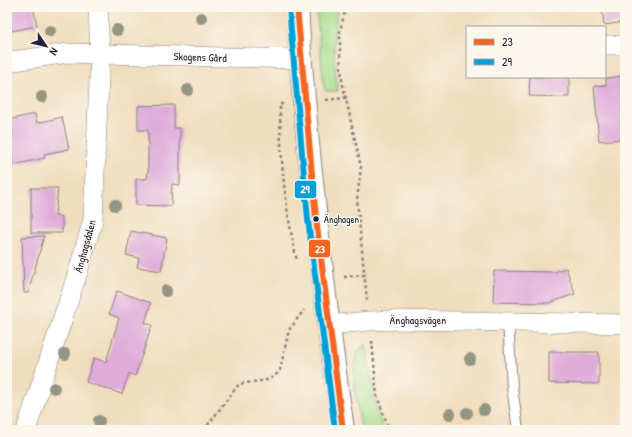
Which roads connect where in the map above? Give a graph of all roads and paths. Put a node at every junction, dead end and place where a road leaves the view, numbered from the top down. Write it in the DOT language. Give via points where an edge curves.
graph roads {
  1 [pos="98,7"];
  2 [pos="297,7"];
  3 [pos="346,7"];
  4 [pos="606,45"];
  5 [pos="625,45"];
  6 [pos="100,55"];
  7 [pos="300,60"];
  8 [pos="7,62"];
  9 [pos="305,307"];
  10 [pos="369,321"];
  11 [pos="508,321"];
  12 [pos="625,324"];
  13 [pos="328,325"];
  14 [pos="26,430"];
  15 [pos="204,430"];
  16 [pos="343,430"];
  17 [pos="389,430"];
  18 [pos="518,430"];
  1 -- 6 [label="street"];
  2 -- 7 [label="street"];
  3 -- 10 [label="path" via="340,31 340,54 342,80 361,167 357,200"];
  4 -- 5 [label="street"];
  6 -- 7 [label="street, Skogens Gård"];
  6 -- 8 [label="street, Skogens Gård" via="68,53"];
  6 -- 14 [label="street, Änghagsdalen" via="93,220"];
  7 -- 13 [label="street"];
  9 -- 15 [label="path" via="289,330 280,370 267,380 239,384"];
  10 -- 11 [label="street, Änghagsvägen"];
  10 -- 13 [label="street, Änghagsvägen"];
  10 -- 17 [label="path" via="377,396"];
  11 -- 12 [label="street, Änghagsvägen"];
  11 -- 18 [label="lane" via="512,387"];
  13 -- 16 [label="street"];
}
